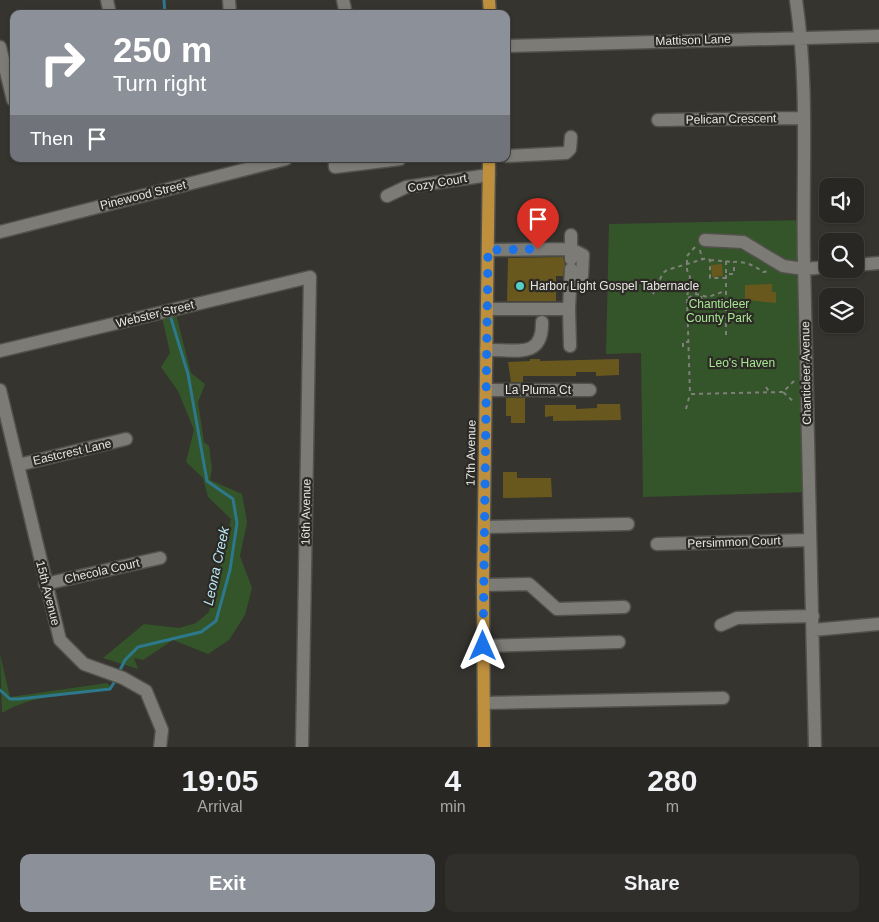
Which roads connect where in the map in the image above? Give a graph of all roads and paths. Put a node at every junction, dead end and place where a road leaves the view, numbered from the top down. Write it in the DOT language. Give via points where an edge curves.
graph roads {
  1 [pos="796,0"];
  2 [pos="879,36"];
  3 [pos="801,37"];
  4 [pos="510,46"];
  5 [pos="0,47"];
  6 [pos="10,85"];
  7 [pos="804,118"];
  8 [pos="658,120"];
  9 [pos="571,137"];
  10 [pos="510,156"];
  11 [pos="261,162"];
  12 [pos="335,162"];
  13 [pos="363,162"];
  14 [pos="489,162"];
  15 [pos="489,175"];
  16 [pos="387,196"];
  17 [pos="0,232"];
  18 [pos="571,234"];
  19 [pos="705,240"];
  20 [pos="488,250"];
  21 [pos="571,259"];
  22 [pos="702,259"];
  23 [pos="710,260"];
  24 [pos="726,261"];
  25 [pos="687,262"];
  26 [pos="734,262"];
  27 [pos="879,263"];
  28 [pos="864,264"];
  29 [pos="819,268"];
  30 [pos="804,269"];
  31 [pos="774,271"];
  32 [pos="726,274"];
  33 [pos="310,277"];
  34 [pos="726,278"];
  35 [pos="570,283"];
  36 [pos="697,285"];
  37 [pos="711,290"];
  38 [pos="726,291"];
  39 [pos="653,294"];
  40 [pos="696,294"];
  41 [pos="713,294"];
  42 [pos="701,296"];
  43 [pos="688,298"];
  44 [pos="702,302"];
  45 [pos="487,309"];
  46 [pos="569,309"];
  47 [pos="542,322"];
  48 [pos="726,335"];
  49 [pos="688,342"];
  50 [pos="570,346"];
  51 [pos="683,347"];
  52 [pos="486,350"];
  53 [pos="0,351"];
  54 [pos="794,381"];
  55 [pos="766,387"];
  56 [pos="0,390"];
  57 [pos="486,390"];
  58 [pos="590,390"];
  59 [pos="770,392"];
  60 [pos="783,392"];
  61 [pos="690,394"];
  62 [pos="794,402"];
  63 [pos="686,409"];
  64 [pos="126,439"];
  65 [pos="18,465"];
  66 [pos="628,524"];
  67 [pos="484,527"];
  68 [pos="810,540"];
  69 [pos="657,544"];
  70 [pos="160,558"];
  71 [pos="45,584"];
  72 [pos="483,585"];
  73 [pos="624,608"];
  74 [pos="813,616"];
  75 [pos="879,624"];
  76 [pos="721,625"];
  77 [pos="813,630"];
  78 [pos="619,642"];
  79 [pos="483,646"];
  80 [pos="723,698"];
  81 [pos="484,703"];
  82 [pos="160,747"];
  83 [pos="302,747"];
  84 [pos="484,747"];
  85 [pos="815,747"];
  1 -- 3 [label="street, Chanticleer Avenue"];
  2 -- 3 [label="street, Mattison Lane"];
  3 -- 4 [label="street, Mattison Lane"];
  3 -- 7 [label="street, Chanticleer Avenue"];
  5 -- 6 [label="street"];
  7 -- 8 [label="street, Pelican Crescent"];
  7 -- 30 [label="street, Chanticleer Avenue"];
  9 -- 10 [label="street" via="570,149 566,153"];
  11 -- 17 [label="street, Pinewood Street"];
  12 -- 13 [label="street" via="335,167"];
  14 -- 15 [label="main road, 17th Avenue"];
  15 -- 16 [label="street, Cozy Court" via="406,187"];
  15 -- 20 [label="main road, 17th Avenue"];
  18 -- 21 [label="street"];
  19 -- 30 [label="street" via="743,242 783,266"];
  20 -- 21 [label="street"];
  20 -- 45 [label="main road, 17th Avenue"];
  21 -- 35 [label="street"];
  21 -- 35 [label="street" via="583,255 582,276"];
  22 -- 23 [label="path"];
  22 -- 25 [label="path"];
  22 -- 25 [label="path" via="699,245 691,249"];
  23 -- 24 [label="path"];
  23 -- 34 [label="path" via="710,278"];
  24 -- 26 [label="path"];
  24 -- 32 [label="path"];
  25 -- 39 [label="path" via="663,273"];
  25 -- 43 [label="path" via="690,277"];
  26 -- 31 [label="path" via="748,264 763,272"];
  26 -- 32 [label="path" via="734,274"];
  27 -- 28 [label="street"];
  29 -- 30 [label="street"];
  30 -- 68 [label="street, Chanticleer Avenue"];
  32 -- 34 [label="path"];
  33 -- 53 [label="street, Webster Street"];
  33 -- 83 [label="street, 16th Avenue"];
  34 -- 38 [label="path"];
  35 -- 46 [label="street"];
  36 -- 40 [label="path"];
  37 -- 41 [label="path"];
  38 -- 41 [label="path"];
  38 -- 48 [label="path"];
  40 -- 42 [label="path"];
  40 -- 43 [label="path"];
  41 -- 42 [label="path"];
  42 -- 44 [label="path"];
  43 -- 49 [label="path"];
  45 -- 46 [label="street"];
  45 -- 52 [label="main road, 17th Avenue"];
  46 -- 50 [label="street"];
  47 -- 52 [label="street" via="541,339 530,349"];
  49 -- 51 [label="path" via="683,342"];
  49 -- 61 [label="path"];
  52 -- 57 [label="main road, 17th Avenue"];
  54 -- 60 [label="path"];
  55 -- 59 [label="path"];
  56 -- 65 [label="street, 15th Avenue"];
  57 -- 58 [label="street, La Pluma Ct"];
  57 -- 67 [label="main road, 17th Avenue"];
  59 -- 60 [label="path"];
  59 -- 61 [label="path"];
  60 -- 62 [label="path"];
  61 -- 63 [label="path"];
  64 -- 65 [label="street, Eastcrest Lane"];
  65 -- 71 [label="street, 15th Avenue"];
  66 -- 67 [label="street"];
  67 -- 72 [label="main road, 17th Avenue"];
  68 -- 69 [label="street, Persimmon Court"];
  68 -- 74 [label="street, Chanticleer Avenue"];
  70 -- 71 [label="street, Checola Court"];
  71 -- 82 [label="street, 15th Avenue" via="60,640 84,664 110,672 146,692 162,730"];
  72 -- 73 [label="street" via="529,584 558,609"];
  72 -- 79 [label="main road, 17th Avenue"];
  74 -- 76 [label="street" via="738,618"];
  74 -- 77 [label="street, Chanticleer Avenue"];
  75 -- 77 [label="street"];
  77 -- 85 [label="street, Chanticleer Avenue"];
  78 -- 79 [label="street"];
  79 -- 81 [label="main road, 17th Avenue"];
  80 -- 81 [label="street"];
  81 -- 84 [label="main road, 17th Avenue"];
}
